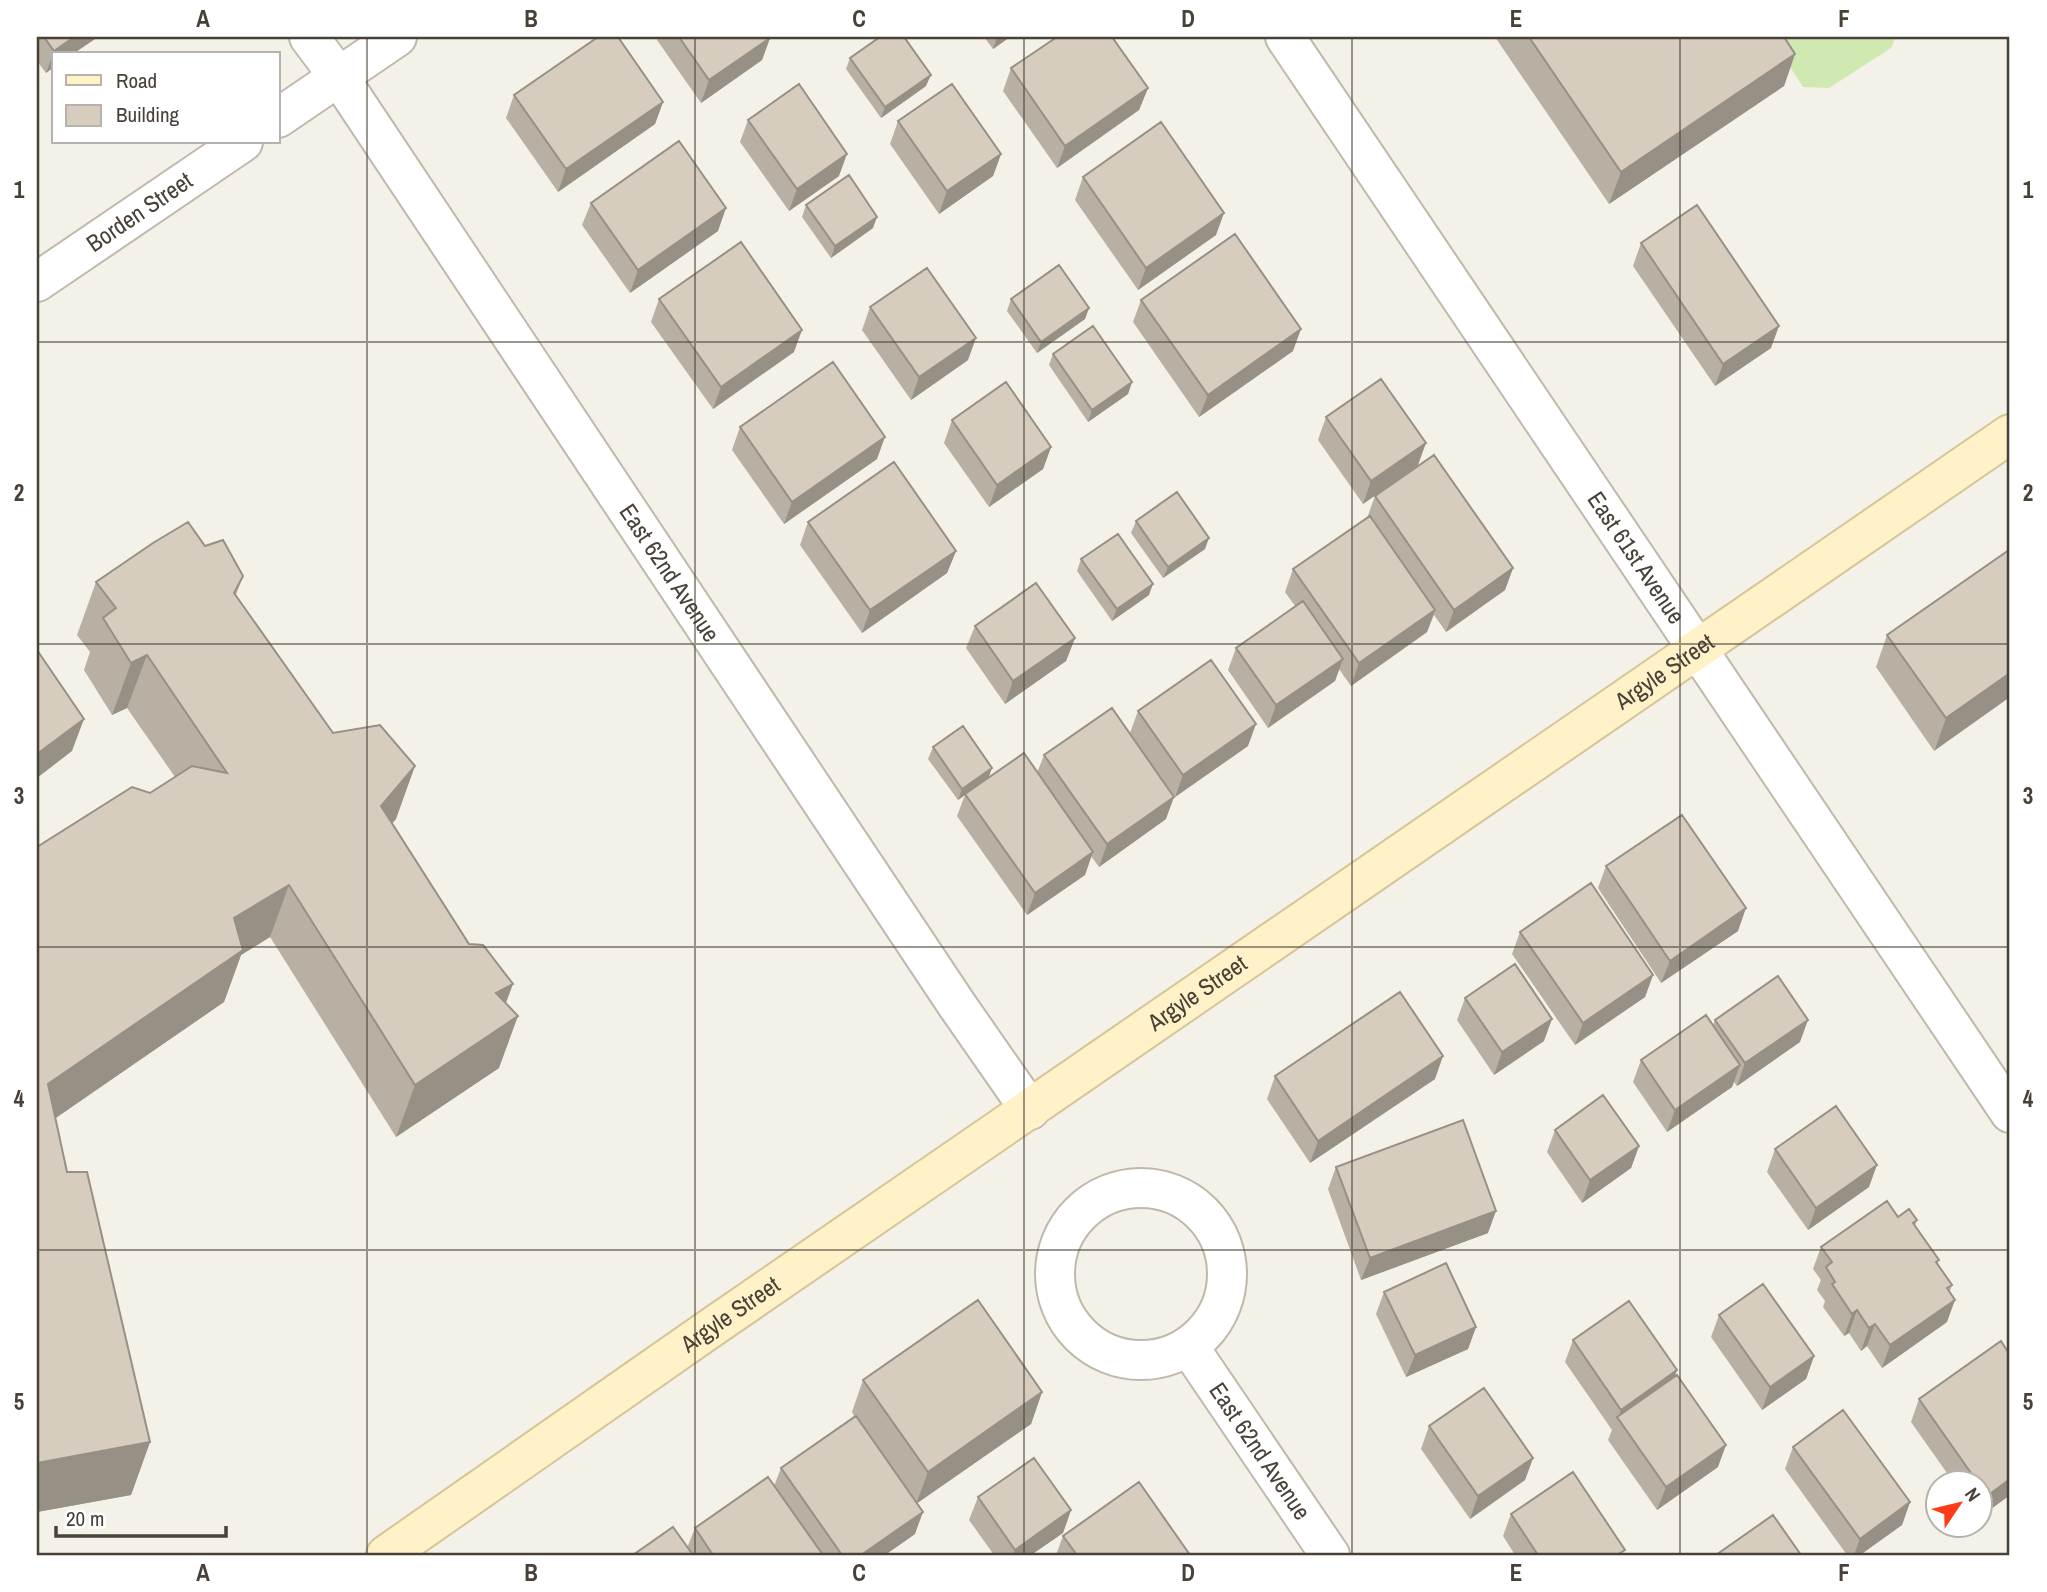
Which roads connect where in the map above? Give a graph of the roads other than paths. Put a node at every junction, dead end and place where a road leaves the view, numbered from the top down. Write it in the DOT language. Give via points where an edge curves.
graph roads {
  1 [pos="309,37"];
  2 [pos="397,37"];
  3 [pos="1285,37"];
  4 [pos="339,77"];
  5 [pos="280,117"];
  6 [pos="240,144"];
  7 [pos="37,282"];
  8 [pos="2010,435"];
  9 [pos="1697,650"];
  10 [pos="1030,1110"];
  11 [pos="2010,1113"];
  12 [pos="1189,1347"];
  13 [pos="386,1555"];
  14 [pos="1331,1555"];
  1 -- 4 [label="street, East 62nd Avenue"];
  2 -- 4 [label="street"];
  3 -- 9 [label="street, East 61st Avenue"];
  4 -- 5 [label="street"];
  4 -- 10 [label="street, East 62nd Avenue"];
  6 -- 7 [label="street, Borden Street"];
  8 -- 9 [label="street, Argyle Street"];
  9 -- 10 [label="street, Argyle Street"];
  9 -- 11 [label="street, East 61st Avenue"];
  10 -- 13 [label="street, Argyle Street"];
  12 -- 12 [label="street" via="1211,1326 1224,1299 1227,1270 1220,1240 1204,1215 1180,1197 1151,1188 1121,1190 1093,1202 1072,1223 1058,1249 1055,1279 1062,1309 1078,1334 1102,1352 1131,1360 1161,1359"];
  12 -- 14 [label="street, East 62nd Avenue"];
}
